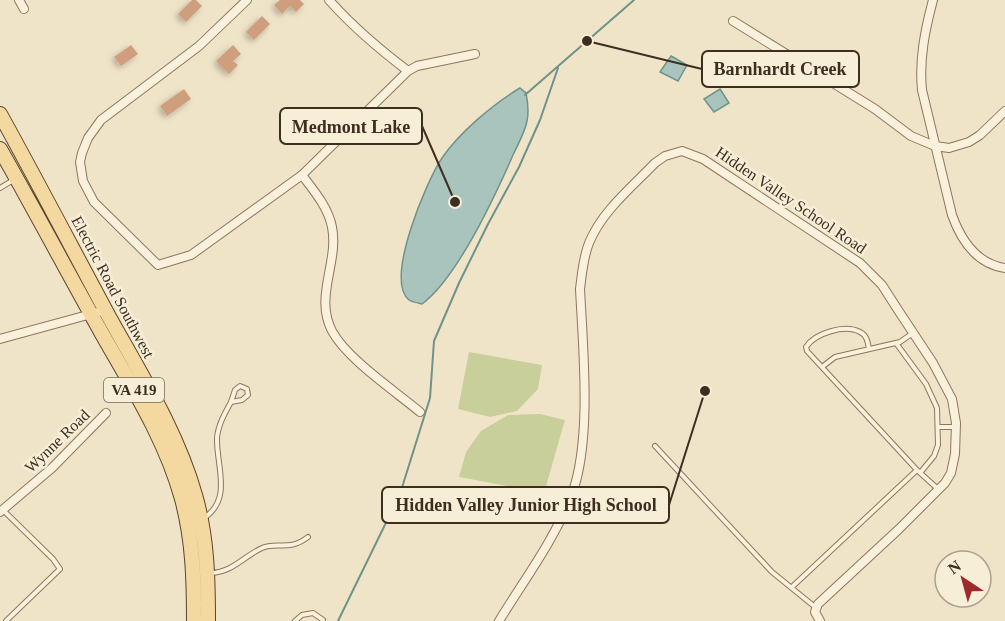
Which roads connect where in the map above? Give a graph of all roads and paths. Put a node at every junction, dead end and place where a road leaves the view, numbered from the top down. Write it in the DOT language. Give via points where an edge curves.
graph roads {
  1 [pos="19,0"];
  2 [pos="247,0"];
  3 [pos="329,0"];
  4 [pos="933,0"];
  5 [pos="24,9"];
  6 [pos="733,21"];
  7 [pos="475,54"];
  8 [pos="408,71"];
  9 [pos="1005,111"];
  10 [pos="0,114"];
  11 [pos="935,146"];
  12 [pos="0,149"];
  13 [pos="302,175"];
  14 [pos="16,178"];
  15 [pos="0,188"];
  16 [pos="1005,268"];
  17 [pos="106,310"];
  18 [pos="91,314"];
  19 [pos="914,333"];
  20 [pos="0,339"];
  21 [pos="896,343"];
  22 [pos="869,349"];
  23 [pos="822,367"];
  24 [pos="231,402"];
  25 [pos="420,412"];
  26 [pos="106,413"];
  27 [pos="938,427"];
  28 [pos="956,428"];
  29 [pos="655,446"];
  30 [pos="919,471"];
  31 [pos="939,490"];
  32 [pos="1,511"];
  33 [pos="201,519"];
  34 [pos="308,537"];
  35 [pos="208,573"];
  36 [pos="792,587"];
  37 [pos="816,608"];
  38 [pos="323,620"];
  39 [pos="6,621"];
  40 [pos="194,621"];
  41 [pos="208,621"];
  42 [pos="295,621"];
  43 [pos="498,621"];
  44 [pos="820,621"];
  1 -- 5 [label="street"];
  2 -- 13 [label="street" via="199,46 102,120 82,153 83,181 93,202 158,265 191,255"];
  3 -- 8 [label="street" via="351,25"];
  4 -- 11 [label="street" via="921,73"];
  6 -- 11 [label="street" via="919,140"];
  7 -- 8 [label="street"];
  8 -- 13 [label="street"];
  9 -- 11 [label="street" via="969,142 949,148"];
  10 -- 17 [label="main road, Electric Road Southwest / VA 419"];
  11 -- 16 [label="street" via="952,215 962,238 988,263"];
  12 -- 14 [label="main road, Electric Road Southwest / VA 419"];
  13 -- 25 [label="street" via="324,206 332,228 325,310 332,331 348,353"];
  14 -- 15 [label="lane"];
  14 -- 18 [label="main road, Electric Road Southwest / VA 419"];
  17 -- 18 [label="street"];
  17 -- 33 [label="main road, Electric Road Southwest / VA 419" via="180,450"];
  18 -- 20 [label="street"];
  18 -- 40 [label="main road, Electric Road Southwest / VA 419" via="155,431 176,479 192,553"];
  19 -- 21 [label="lane"];
  19 -- 28 [label="street, Hidden Valley School Road" via="949,391"];
  19 -- 43 [label="street, Hidden Valley School Road" via="872,273 840,247 703,159 682,152 665,156 606,215 589,243 580,290 583,439 578,477 565,510"];
  21 -- 22 [label="lane"];
  21 -- 27 [label="lane" via="926,384 937,408"];
  22 -- 23 [label="lane" via="835,357"];
  22 -- 23 [label="lane" via="861,332 820,334 806,347"];
  23 -- 30 [label="lane"];
  24 -- 24 [label="lane" via="237,388 247,389 246,398"];
  24 -- 33 [label="lane" via="218,438 221,493 215,508"];
  26 -- 32 [label="street, Wynne Road" via="52,468"];
  27 -- 28 [label="lane"];
  27 -- 30 [label="lane" via="934,456"];
  28 -- 31 [label="street, Hidden Valley School Road" via="954,464"];
  29 -- 36 [label="lane" via="772,572"];
  30 -- 31 [label="lane"];
  30 -- 36 [label="lane"];
  31 -- 37 [label="street, Hidden Valley School Road"];
  32 -- 39 [label="lane" via="60,570"];
  33 -- 35 [label="main road, Electric Road Southwest / VA 419"];
  34 -- 35 [label="lane" via="290,546 260,549 229,570"];
  35 -- 41 [label="main road, Electric Road Southwest / VA 419"];
  36 -- 37 [label="lane"];
  37 -- 44 [label="street"];
  38 -- 42 [label="lane" via="314,613"];
}
